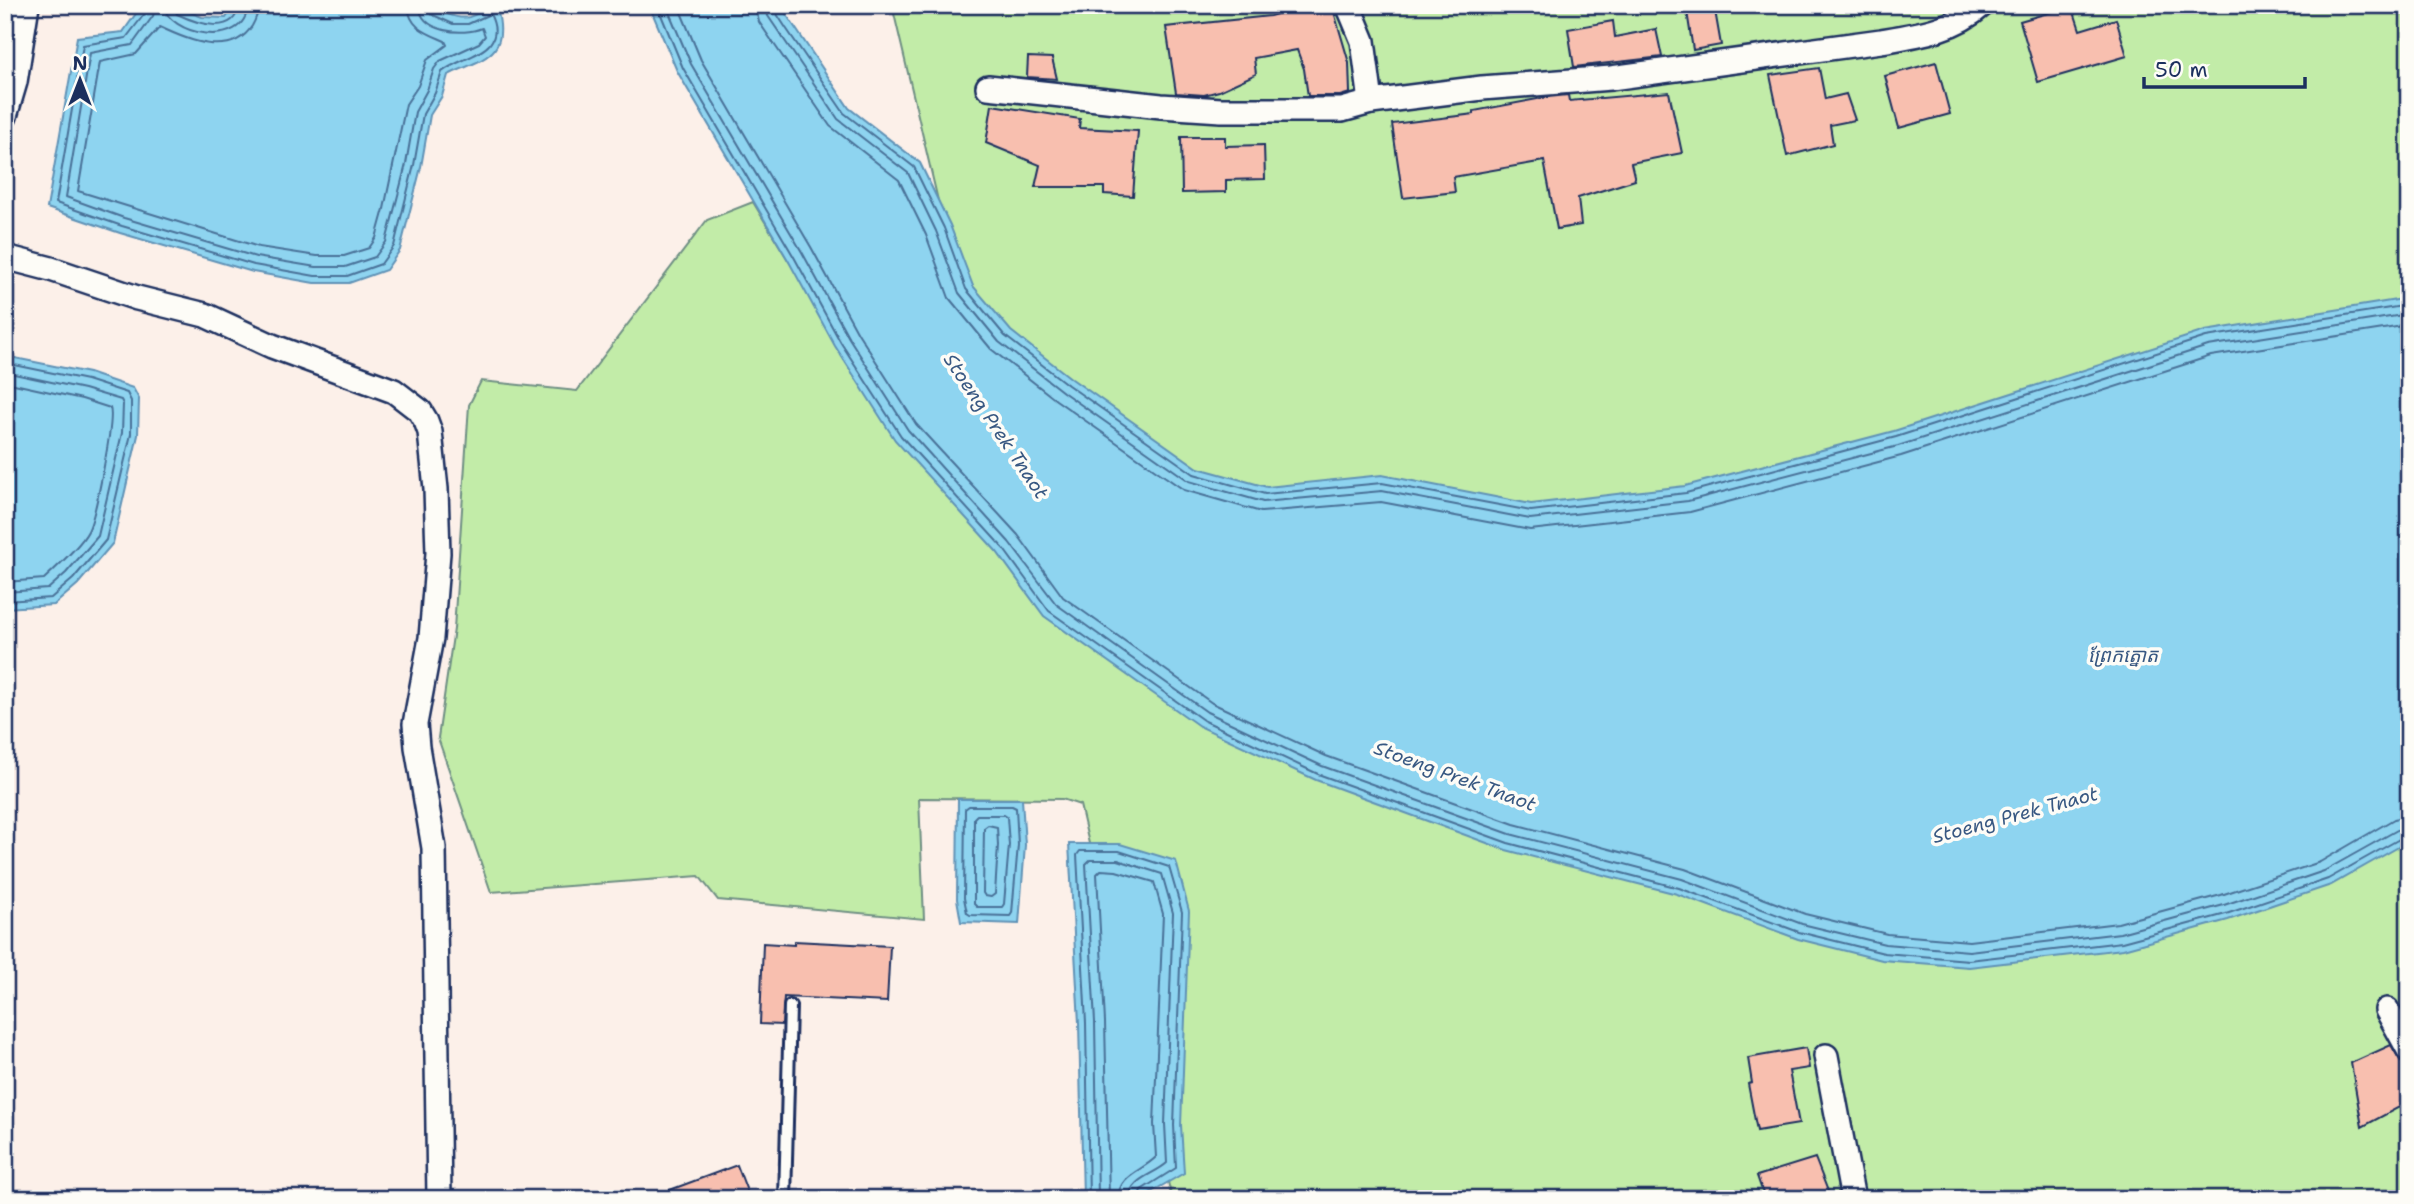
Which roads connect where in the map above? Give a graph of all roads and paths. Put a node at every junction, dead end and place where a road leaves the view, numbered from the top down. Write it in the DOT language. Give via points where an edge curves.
graph roads {
  1 [pos="27,5"];
  2 [pos="1348,5"];
  3 [pos="1982,5"];
  4 [pos="989,87"];
  5 [pos="1371,102"];
  6 [pos="5,116"];
  7 [pos="5,257"];
  8 [pos="790,1006"];
  9 [pos="2387,1010"];
  10 [pos="2409,1050"];
  11 [pos="1826,1056"];
  12 [pos="439,1199"];
  13 [pos="785,1199"];
  14 [pos="1853,1199"];
  1 -- 6 [label="street"];
  2 -- 5 [label="street" via="1363,41"];
  3 -- 5 [label="street" via="1968,18 1925,33 1825,50"];
  4 -- 5 [label="street" via="1221,110 1342,110"];
  7 -- 12 [label="street" via="205,315 272,346 394,391 421,411 426,421 436,489 438,553 431,638 415,724 434,848"];
  8 -- 13 [label="lane"];
  9 -- 10 [label="street"];
  11 -- 14 [label="street"];
}
